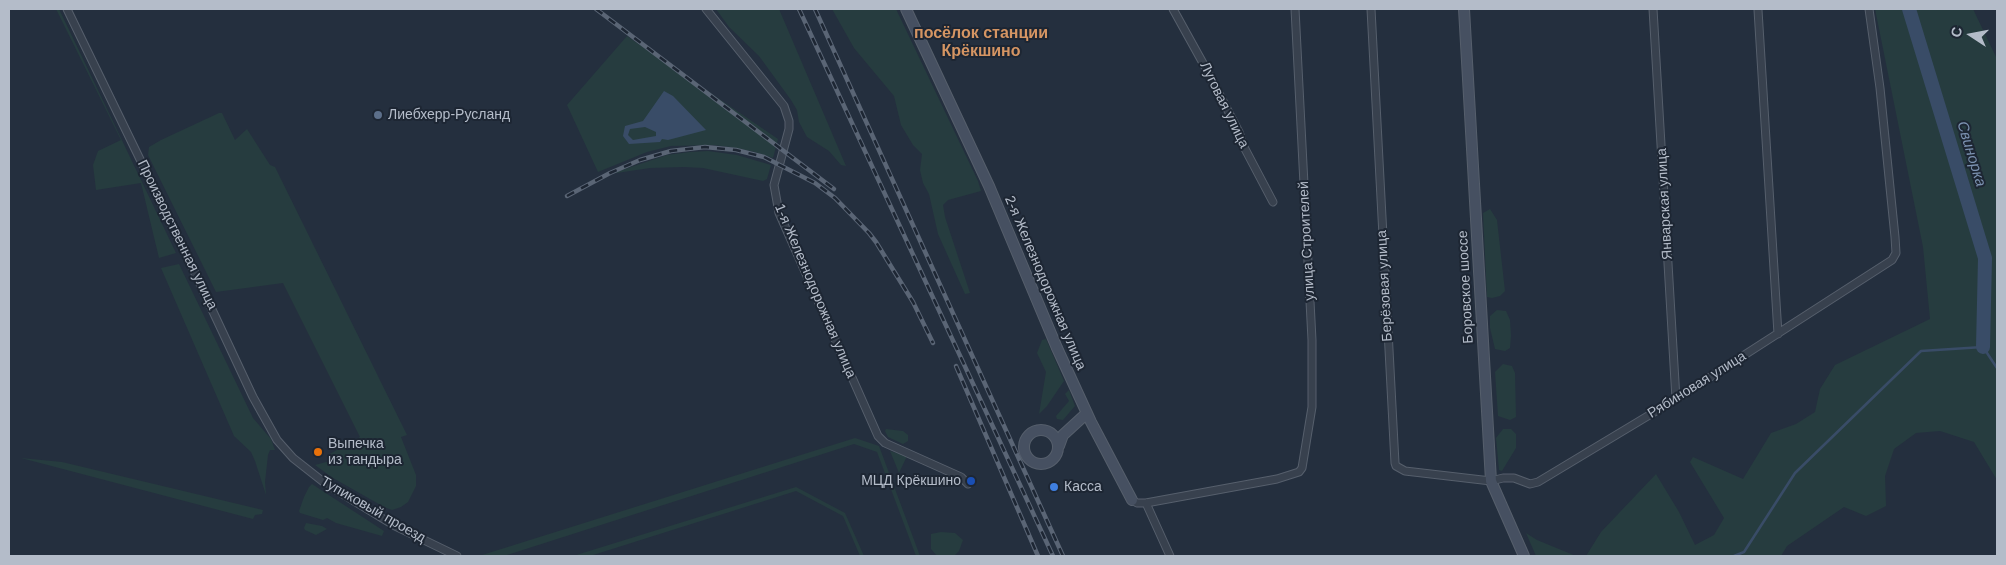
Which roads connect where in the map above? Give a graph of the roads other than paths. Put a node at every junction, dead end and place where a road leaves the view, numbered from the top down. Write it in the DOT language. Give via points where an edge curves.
graph roads {
  1 [pos="66,9"];
  2 [pos="706,9"];
  3 [pos="906,9"];
  4 [pos="1174,9"];
  5 [pos="1295,9"];
  6 [pos="1370,9"];
  7 [pos="1464,9"];
  8 [pos="1653,9"];
  9 [pos="1869,9"];
  10 [pos="1758,10"];
  11 [pos="1273,202"];
  12 [pos="1778,334"];
  13 [pos="1676,399"];
  14 [pos="1087,413"];
  15 [pos="1059,435"];
  16 [pos="293,458"];
  17 [pos="1491,481"];
  18 [pos="968,484"];
  19 [pos="1132,500"];
  20 [pos="1146,503"];
  21 [pos="457,556"];
  22 [pos="1170,556"];
  23 [pos="1524,556"];
  1 -- 16 [label="street, Производственная улица" via="253,396 277,440"];
  2 -- 18 [label="street, 1-я Железнодорожная улица" via="784,106 789,129 774,185 779,213 878,436 885,443 946,469"];
  3 -- 14 [label="street, 2-я Железнодорожная улица" via="989,186"];
  4 -- 11 [label="street, Луговая улица"];
  5 -- 20 [label="street, улица Строителей" via="1312,348 1312,407 1304,463 1299,472 1277,479"];
  6 -- 17 [label="street, Берёзовая улица" via="1394,463 1405,471"];
  7 -- 17 [label="street, Боровское шоссе"];
  8 -- 13 [label="street, Январская улица"];
  9 -- 12 [label="street, Рябиновая улица" via="1896,253 1887,264"];
  10 -- 12 [label="street"];
  12 -- 13 [label="street, Рябиновая улица"];
  13 -- 17 [label="street, Рябиновая улица" via="1534,484 1514,478"];
  14 -- 15 [label="street"];
  14 -- 19 [label="street, 2-я Железнодорожная улица"];
  15 -- 15 [label="street" via="1045,430 1034,431 1026,438 1026,454 1033,462 1047,463 1054,458"];
  16 -- 21 [label="street, Тупиковый проезд" via="326,484 394,525"];
  17 -- 23 [label="street, Боровское шоссе"];
  19 -- 20 [label="street, 2-я Железнодорожная улица"];
  20 -- 22 [label="street"];
}
